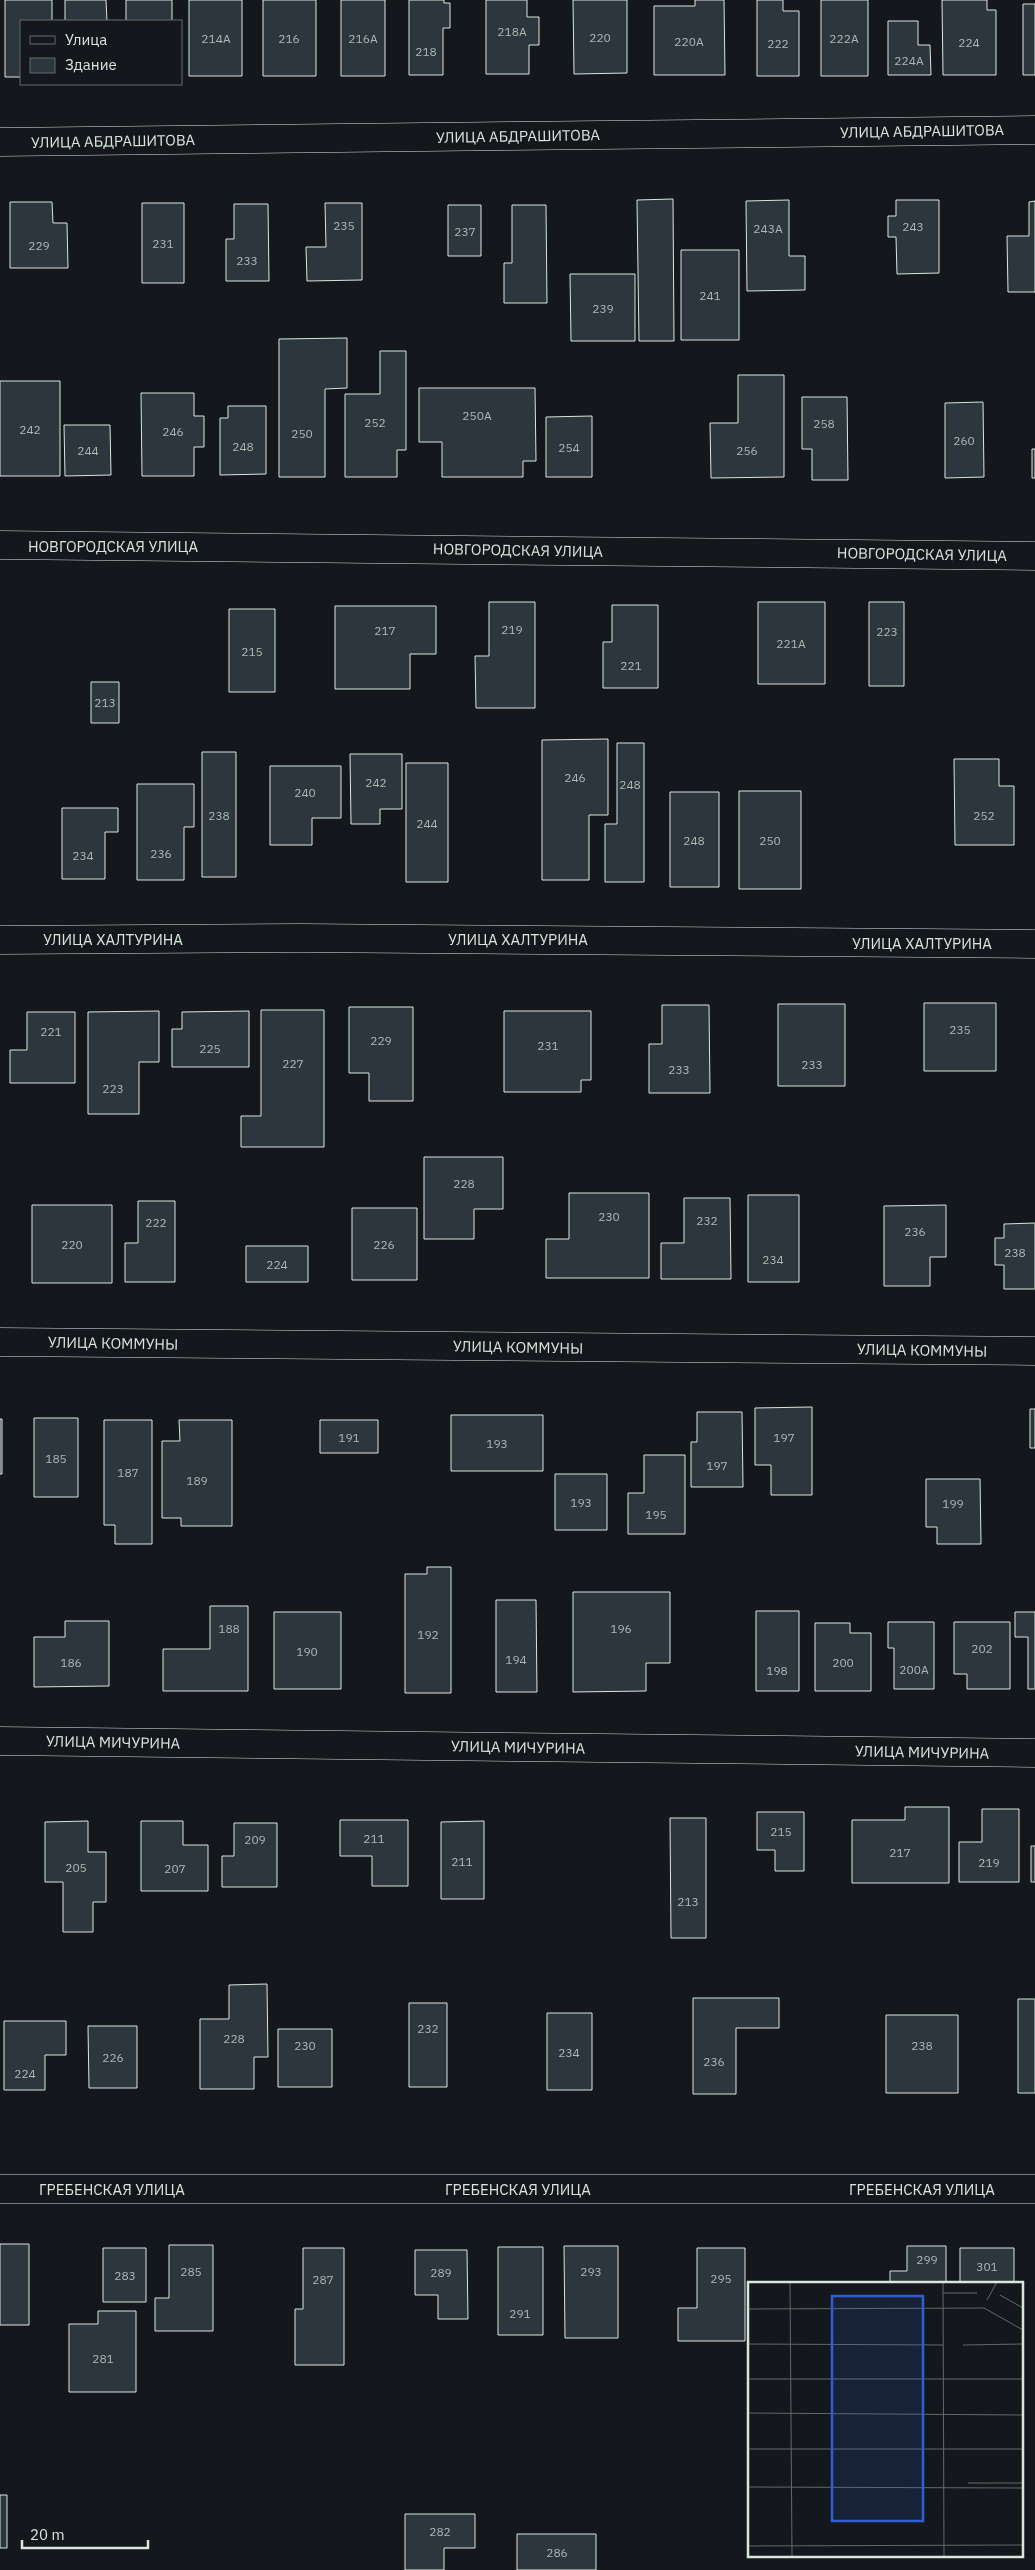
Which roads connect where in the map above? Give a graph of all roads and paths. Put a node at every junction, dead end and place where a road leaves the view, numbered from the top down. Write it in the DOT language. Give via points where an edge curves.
graph roads {
  1 [pos="1035,130"];
  2 [pos="0,142"];
  3 [pos="0,545"];
  4 [pos="1035,556"];
  5 [pos="0,940"];
  6 [pos="1035,944"];
  7 [pos="0,1342"];
  8 [pos="1035,1351"];
  9 [pos="0,1741"];
  10 [pos="1035,1753"];
  11 [pos="0,2189"];
  12 [pos="1035,2189"];
  1 -- 2 [label="street, УЛИЦА АБДРАШИТОВА"];
  3 -- 4 [label="street, НОВГОРОДСКАЯ УЛИЦА"];
  5 -- 6 [label="street, УЛИЦА ХАЛТУРИНА" via="301,938"];
  7 -- 8 [label="street, УЛИЦА КОММУНЫ"];
  9 -- 10 [label="street, УЛИЦА МИЧУРИНА"];
  11 -- 12 [label="street, ГРЕБЕНСКАЯ УЛИЦА"];
}
